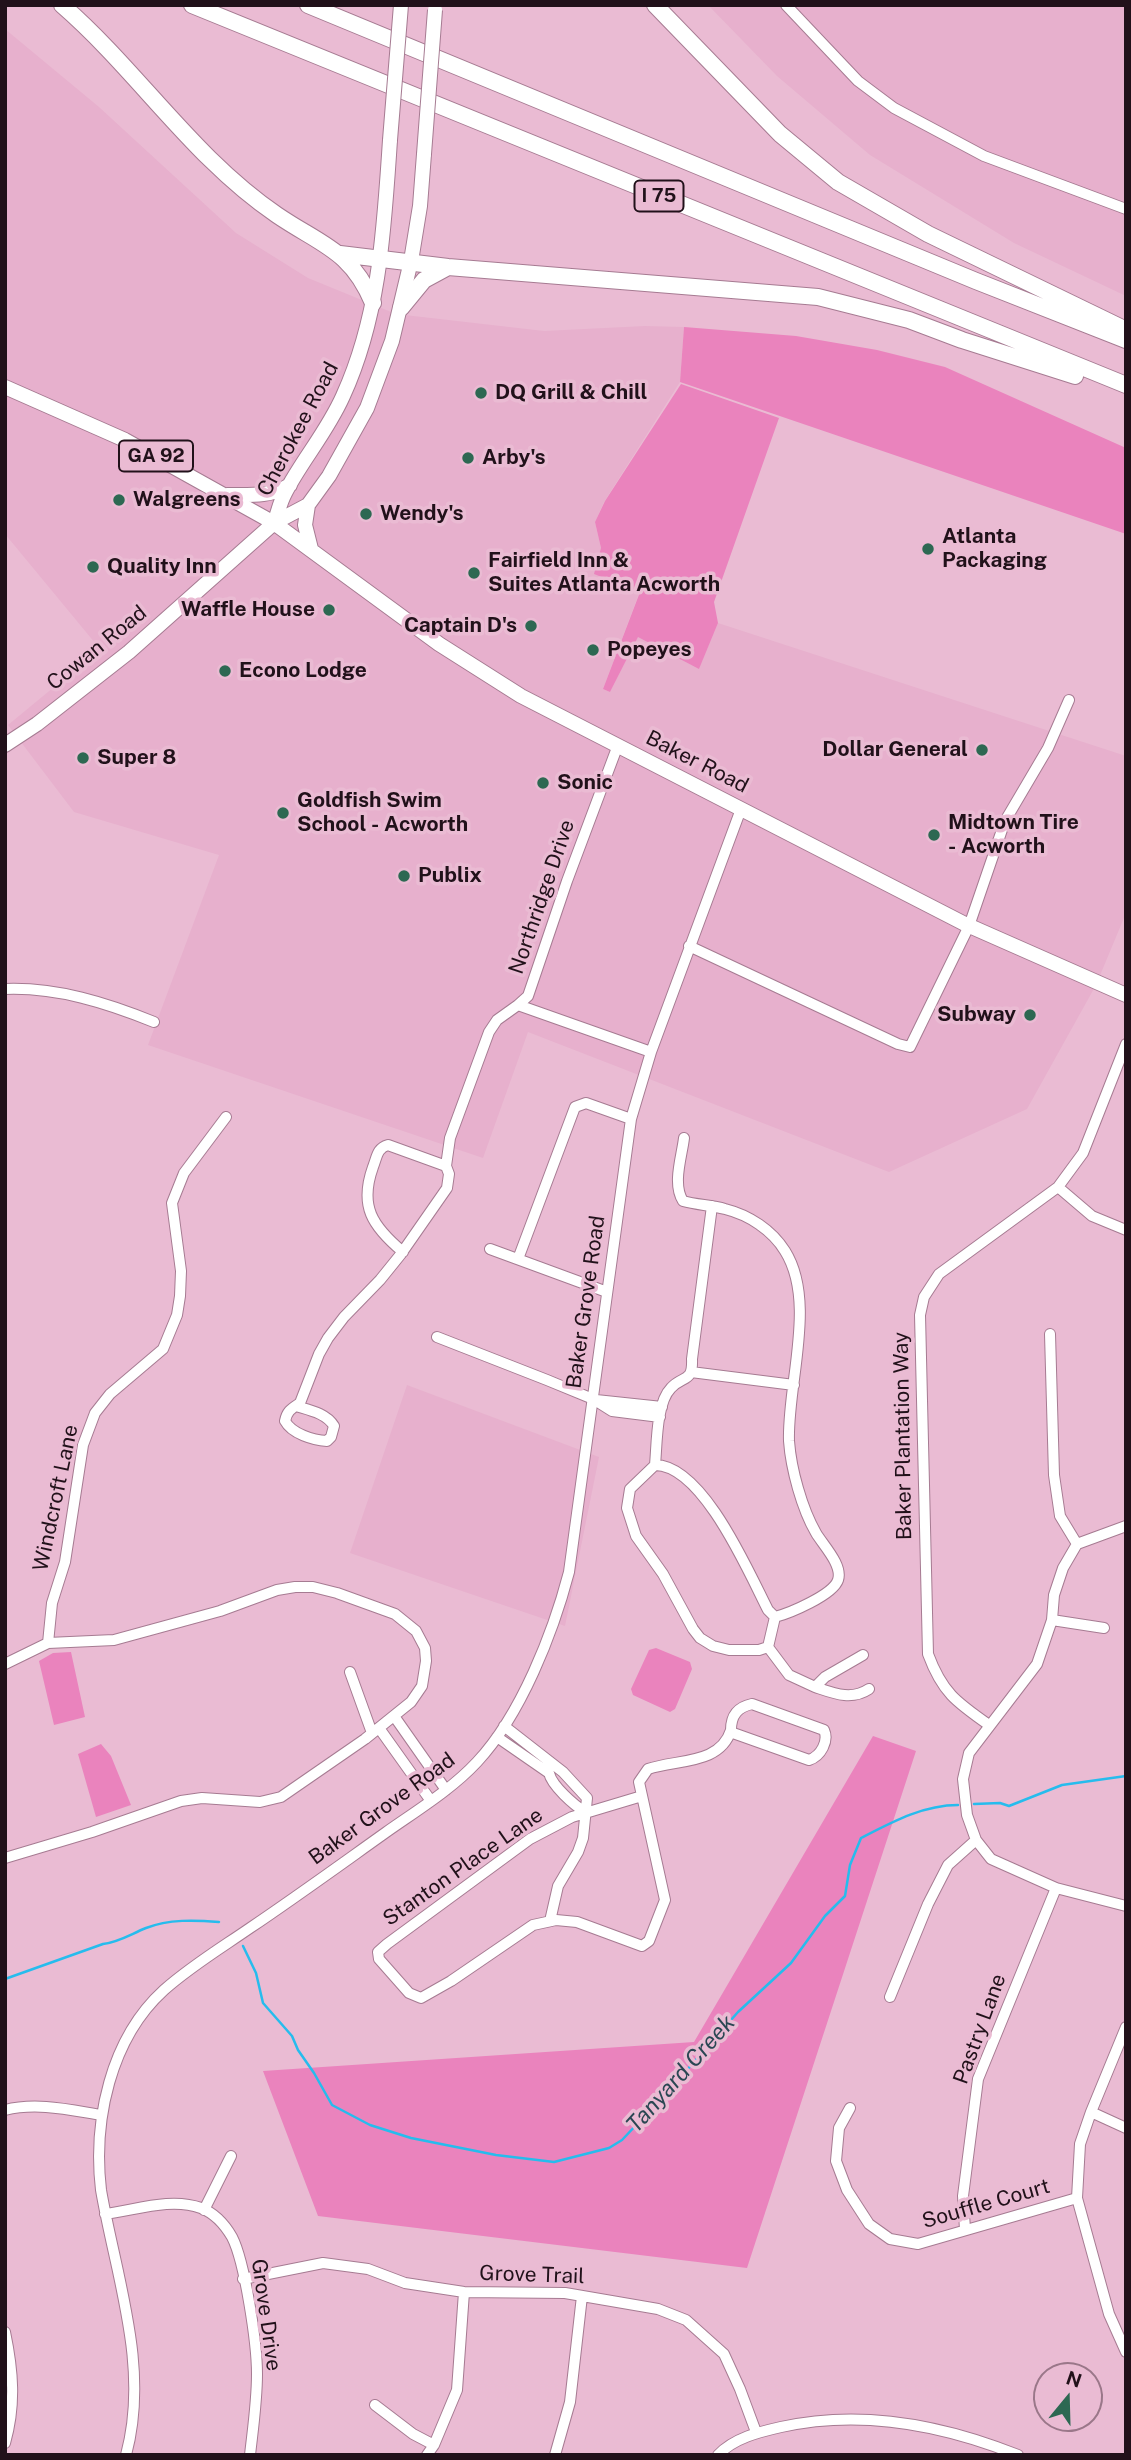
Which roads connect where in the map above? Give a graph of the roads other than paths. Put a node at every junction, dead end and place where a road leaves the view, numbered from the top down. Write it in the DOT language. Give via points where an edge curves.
graph roads {
  1 [pos="62,5"];
  2 [pos="192,5"];
  3 [pos="308,5"];
  4 [pos="401,5"];
  5 [pos="655,5"];
  6 [pos="786,5"];
  7 [pos="435,8"];
  8 [pos="1126,209"];
  9 [pos="340,254"];
  10 [pos="381,259"];
  11 [pos="411,261"];
  12 [pos="448,267"];
  13 [pos="373,303"];
  14 [pos="401,308"];
  15 [pos="1126,330"];
  16 [pos="1126,340"];
  17 [pos="1126,385"];
  18 [pos="5,387"];
  19 [pos="1126,392"];
  20 [pos="290,485"];
  21 [pos="224,495"];
  22 [pos="308,505"];
  23 [pos="274,523"];
  24 [pos="311,550"];
  25 [pos="1069,700"];
  26 [pos="5,744"];
  27 [pos="618,745"];
  28 [pos="741,809"];
  29 [pos="970,926"];
  30 [pos="689,946"];
  31 [pos="5,989"];
  32 [pos="1126,995"];
  33 [pos="518,1005"];
  34 [pos="154,1022"];
  35 [pos="1126,1044"];
  36 [pos="650,1052"];
  37 [pos="226,1117"];
  38 [pos="631,1119"];
  39 [pos="684,1138"];
  40 [pos="446,1166"];
  41 [pos="1058,1187"];
  42 [pos="712,1206"];
  43 [pos="1126,1230"];
  44 [pos="490,1249"];
  45 [pos="403,1252"];
  46 [pos="518,1259"];
  47 [pos="607,1292"];
  48 [pos="1050,1334"];
  49 [pos="437,1337"];
  50 [pos="691,1372"];
  51 [pos="794,1385"];
  52 [pos="593,1399"];
  53 [pos="296,1406"];
  54 [pos="661,1413"];
  55 [pos="655,1465"];
  56 [pos="1126,1526"];
  57 [pos="1077,1544"];
  58 [pos="775,1616"];
  59 [pos="1052,1620"];
  60 [pos="1104,1628"];
  61 [pos="48,1643"];
  62 [pos="768,1647"];
  63 [pos="863,1655"];
  64 [pos="5,1664"];
  65 [pos="350,1672"];
  66 [pos="815,1687"];
  67 [pos="869,1689"];
  68 [pos="394,1716"];
  69 [pos="989,1725"];
  70 [pos="504,1726"];
  71 [pos="731,1730"];
  72 [pos="376,1731"];
  73 [pos="497,1737"];
  74 [pos="446,1790"];
  75 [pos="642,1796"];
  76 [pos="431,1801"];
  77 [pos="585,1812"];
  78 [pos="976,1840"];
  79 [pos="5,1858"];
  80 [pos="1056,1888"];
  81 [pos="1126,1906"];
  82 [pos="550,1921"];
  83 [pos="890,1997"];
  84 [pos="1126,2027"];
  85 [pos="850,2108"];
  86 [pos="5,2110"];
  87 [pos="1091,2112"];
  88 [pos="102,2115"];
  89 [pos="1126,2128"];
  90 [pos="231,2156"];
  91 [pos="1077,2198"];
  92 [pos="204,2210"];
  93 [pos="105,2214"];
  94 [pos="965,2230"];
  95 [pos="243,2279"];
  96 [pos="464,2292"];
  97 [pos="582,2296"];
  98 [pos="5,2332"];
  99 [pos="1126,2352"];
  100 [pos="375,2405"];
  101 [pos="756,2432"];
  102 [pos="5,2443"];
  103 [pos="434,2445"];
  104 [pos="126,2455"];
  105 [pos="250,2455"];
  106 [pos="427,2455"];
  107 [pos="555,2455"];
  108 [pos="718,2455"];
  109 [pos="1018,2455"];
  1 -- 9 [label="highway" via="225,174 274,213"];
  2 -- 17 [label="highway, I 75"];
  3 -- 16 [label="highway, I 75"];
  4 -- 10 [label="main road, Cherokee Road, bridge"];
  5 -- 15 [label="highway" via="780,134 838,182 940,240"];
  6 -- 8 [label="street" via="858,81 894,108 984,156"];
  7 -- 11 [label="main road, Cherokee Road, bridge"];
  9 -- 10 [label="highway"];
  9 -- 13 [label="highway" via="361,278"];
  10 -- 11 [label="highway"];
  10 -- 13 [label="main road, Cherokee Road"];
  11 -- 12 [label="highway"];
  11 -- 14 [label="main road, Cherokee Road"];
  12 -- 14 [label="highway" via="424,280"];
  12 -- 19 [label="highway" via="818,297 909,320"];
  13 -- 20 [label="main road, Cherokee Road" via="342,399"];
  14 -- 22 [label="main road, Cherokee Road" via="386,363 367,408"];
  18 -- 21 [label="main road, GA 92" via="125,440"];
  20 -- 21 [label="main road" via="258,494"];
  20 -- 23 [label="main road, Cherokee Road"];
  21 -- 23 [label="main road, GA 92"];
  22 -- 23 [label="main road, Cherokee Road"];
  22 -- 24 [label="main road" via="305,526"];
  23 -- 24 [label="main road, Baker Road"];
  23 -- 26 [label="main road, Cowan Road" via="130,652"];
  24 -- 27 [label="main road, Baker Road" via="439,644 521,696"];
  25 -- 29 [label="street" via="1048,748 1005,821"];
  27 -- 28 [label="main road, Baker Road"];
  27 -- 33 [label="street, Northridge Drive" via="528,996"];
  28 -- 29 [label="main road, Baker Road"];
  28 -- 30 [label="street, Baker Grove Road"];
  29 -- 30 [label="street" via="910,1047"];
  29 -- 32 [label="main road, Baker Road"];
  30 -- 36 [label="street, Baker Grove Road"];
  31 -- 34 [label="street" via="82,998"];
  33 -- 36 [label="street, Northridge Drive"];
  33 -- 40 [label="street" via="489,1032 450,1138"];
  35 -- 41 [label="street, Baker Plantation Way" via="1083,1153"];
  36 -- 38 [label="street, Baker Grove Road"];
  37 -- 61 [label="street, Windcroft Lane" via="184,1173 172,1203 180,1296 163,1349 110,1394 95,1413 83,1445"];
  38 -- 46 [label="street" via="586,1103 575,1107"];
  38 -- 47 [label="street, Baker Grove Road"];
  39 -- 42 [label="street" via="680,1196 683,1201"];
  40 -- 45 [label="street" via="447,1188"];
  40 -- 45 [label="street" via="388,1145 379,1150 366,1200 382,1235"];
  41 -- 43 [label="street" via="1092,1216"];
  41 -- 69 [label="street, Baker Plantation Way" via="939,1274 924,1297 920,1315 928,1654 937,1679"];
  42 -- 50 [label="street"];
  42 -- 51 [label="street" via="766,1229 793,1266 799,1316"];
  44 -- 46 [label="street"];
  45 -- 53 [label="street" via="328,1338"];
  46 -- 47 [label="street"];
  47 -- 52 [label="street, Baker Grove Road"];
  48 -- 57 [label="street" via="1054,1475 1060,1516"];
  49 -- 52 [label="street"];
  50 -- 51 [label="street"];
  50 -- 54 [label="street" via="672,1386"];
  51 -- 58 [label="street" via="789,1442 799,1489 805,1511 839,1574 828,1591"];
  52 -- 54 [label="street"];
  52 -- 70 [label="street, Baker Grove Road" via="567,1579 545,1645"];
  54 -- 55 [label="street"];
  55 -- 58 [label="street" via="672,1468 701,1495"];
  55 -- 62 [label="street" via="630,1489 627,1508 636,1536 693,1629 713,1646 729,1650"];
  56 -- 57 [label="street"];
  57 -- 59 [label="street" via="1054,1595"];
  58 -- 62 [label="street"];
  59 -- 60 [label="street"];
  59 -- 69 [label="street" via="1037,1664"];
  61 -- 64 [label="street"];
  61 -- 68 [label="street" via="114,1640 277,1590 313,1587 368,1602 416,1631 426,1653 424,1678 415,1698"];
  62 -- 66 [label="street" via="789,1675"];
  63 -- 66 [label="street"];
  65 -- 72 [label="street"];
  66 -- 67 [label="street" via="851,1696"];
  68 -- 72 [label="street"];
  68 -- 74 [label="street"];
  69 -- 78 [label="street" via="969,1753 963,1779 967,1815"];
  70 -- 73 [label="street, Baker Grove Road"];
  70 -- 77 [label="street" via="580,1787 587,1798"];
  71 -- 71 [label="street" via="735,1713 752,1704 827,1735 816,1758 809,1760"];
  71 -- 75 [label="street" via="727,1742 712,1754 648,1769 639,1782"];
  72 -- 76 [label="street"];
  72 -- 79 [label="street" via="281,1797 260,1802 181,1801"];
  73 -- 74 [label="street, Baker Grove Road"];
  73 -- 77 [label="street" via="560,1779"];
  74 -- 76 [label="street, Baker Grove Road"];
  75 -- 77 [label="street"];
  75 -- 82 [label="street" via="665,1900 649,1941 642,1946 577,1922"];
  76 -- 88 [label="street, Baker Grove Road" via="162,1992 122,2052"];
  77 -- 82 [label="street" via="579,1852 558,1886"];
  77 -- 82 [label="street, Stanton Place Lane" via="520,1846 377,1952 409,1993 421,1998 533,1925"];
  78 -- 80 [label="street" via="991,1859"];
  78 -- 83 [label="street" via="948,1865"];
  80 -- 81 [label="street"];
  80 -- 94 [label="street, Pastry Lane" via="978,2079 963,2196"];
  84 -- 87 [label="street"];
  85 -- 94 [label="street, Souffle Court" via="839,2129 836,2161 847,2190 869,2224 890,2239 918,2244"];
  86 -- 88 [label="street" via="45,2106"];
  87 -- 89 [label="street"];
  87 -- 91 [label="street" via="1080,2144"];
  88 -- 93 [label="street, Baker Grove Road" via="98,2161"];
  90 -- 92 [label="street"];
  91 -- 94 [label="street, Souffle Court"];
  91 -- 99 [label="street" via="1109,2314"];
  92 -- 93 [label="street" via="168,2204"];
  92 -- 95 [label="street, Grove Drive" via="232,2237"];
  93 -- 104 [label="street, Baker Grove Road" via="134,2366 135,2408"];
  95 -- 96 [label="street, Grove Trail" via="323,2263"];
  95 -- 105 [label="street, Grove Drive" via="257,2374"];
  96 -- 97 [label="street, Grove Trail"];
  96 -- 103 [label="street" via="457,2390"];
  97 -- 101 [label="street, Grove Trail" via="648,2307 686,2320 724,2354"];
  97 -- 107 [label="street" via="570,2402"];
  98 -- 102 [label="street" via="13,2385"];
  100 -- 103 [label="street"];
  101 -- 108 [label="street"];
  101 -- 109 [label="street" via="808,2421 857,2418 927,2427"];
  103 -- 106 [label="street"];
}
